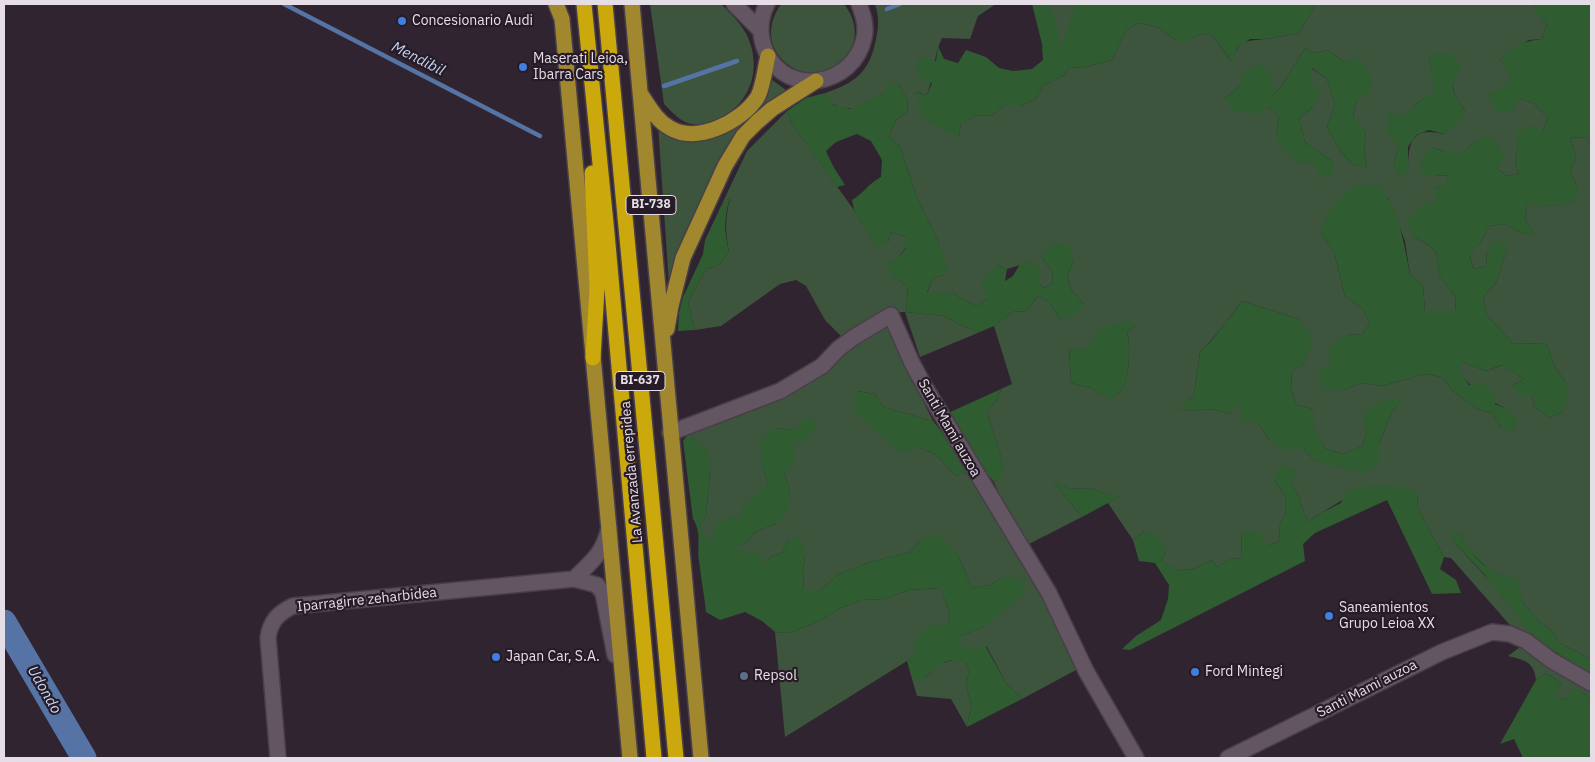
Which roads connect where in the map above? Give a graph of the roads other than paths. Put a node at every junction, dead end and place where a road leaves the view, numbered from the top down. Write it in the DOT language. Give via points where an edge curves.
graph roads {
  1 [pos="556,4"];
  2 [pos="584,4"];
  3 [pos="605,4"];
  4 [pos="632,4"];
  5 [pos="734,4"];
  6 [pos="767,4"];
  7 [pos="859,4"];
  8 [pos="561,11"];
  9 [pos="760,30"];
  10 [pos="768,56"];
  11 [pos="816,81"];
  12 [pos="641,96"];
  13 [pos="663,353"];
  14 [pos="593,358"];
  15 [pos="670,433"];
  16 [pos="609,528"];
  17 [pos="574,579"];
  18 [pos="1591,683"];
  19 [pos="625,708"];
  20 [pos="278,758"];
  21 [pos="630,758"];
  22 [pos="654,758"];
  23 [pos="676,758"];
  24 [pos="701,758"];
  25 [pos="1136,758"];
  26 [pos="1228,758"];
  1 -- 8 [label="main road"];
  2 -- 14 [label="highway" via="597,288"];
  2 -- 22 [label="highway, La Avanzada errepidea / BI-637"];
  3 -- 23 [label="highway, La Avanzada errepidea / BI-637"];
  4 -- 12 [label="main road, BI-738"];
  5 -- 9 [label="street"];
  6 -- 9 [label="street"];
  7 -- 11 [label="street" via="864,36 859,53 834,77"];
  8 -- 14 [label="main road"];
  9 -- 10 [label="street"];
  10 -- 11 [label="street" via="789,76"];
  10 -- 12 [label="main road" via="758,97 740,117 703,134 671,129 658,120"];
  11 -- 13 [label="main road" via="757,122 743,136 725,166 683,258 670,306"];
  12 -- 13 [label="main road, BI-738"];
  13 -- 15 [label="main road, BI-738"];
  14 -- 16 [label="main road"];
  15 -- 24 [label="main road, BI-738"];
  15 -- 25 [label="street, Santi Mami auzoa" via="780,391 822,366 854,337 891,315 925,387 1049,593 1086,671"];
  16 -- 17 [label="street" via="599,554"];
  16 -- 19 [label="main road"];
  17 -- 19 [label="street" via="597,585 603,593"];
  17 -- 20 [label="street, Iparragirre zeharbidea" via="293,606 282,611 269,628 268,638"];
  18 -- 26 [label="street, Santi Mami auzoa" via="1551,660 1526,640 1492,632 1442,652"];
  19 -- 21 [label="main road"];
}
